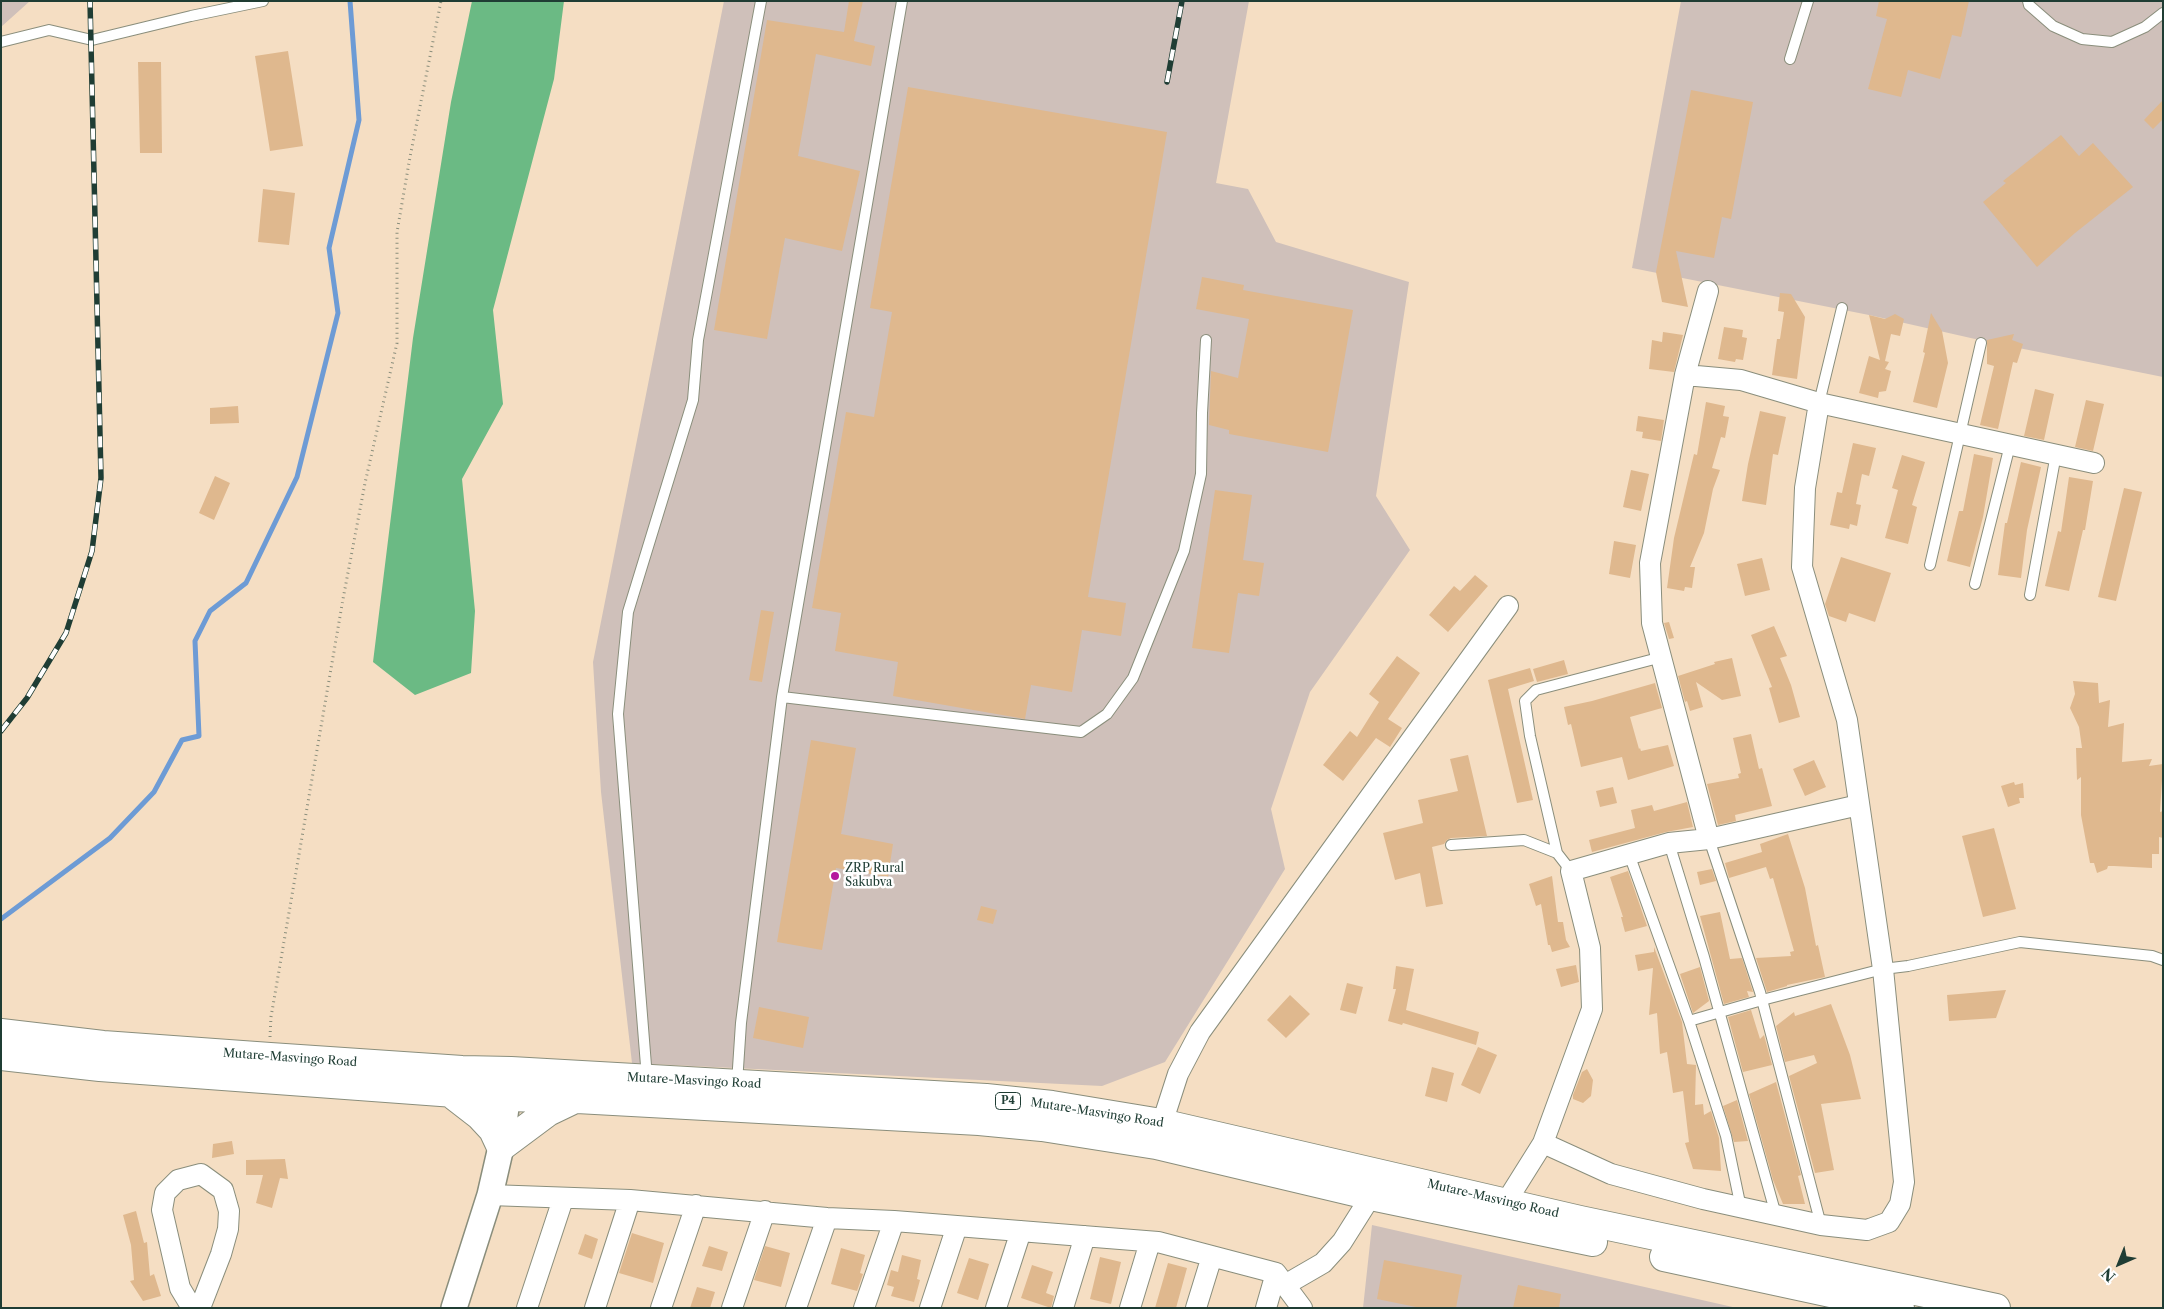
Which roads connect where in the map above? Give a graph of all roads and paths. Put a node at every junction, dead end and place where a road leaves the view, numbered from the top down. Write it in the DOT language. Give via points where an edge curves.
graph roads {
  1 [pos="263,1"];
  2 [pos="441,1"];
  3 [pos="761,1"];
  4 [pos="902,1"];
  5 [pos="1808,1"];
  6 [pos="2028,1"];
  7 [pos="2163,13"];
  8 [pos="1,42"];
  9 [pos="1790,59"];
  10 [pos="1708,291"];
  11 [pos="1842,308"];
  12 [pos="1206,340"];
  13 [pos="1981,343"];
  14 [pos="1685,375"];
  15 [pos="1820,403"];
  16 [pos="1961,433"];
  17 [pos="2010,444"];
  18 [pos="2056,454"];
  19 [pos="2094,463"];
  20 [pos="1930,565"];
  21 [pos="1975,584"];
  22 [pos="2030,595"];
  23 [pos="1508,606"];
  24 [pos="1662,657"];
  25 [pos="782,697"];
  26 [pos="1859,805"];
  27 [pos="1709,839"];
  28 [pos="1669,843"];
  29 [pos="1452,845"];
  30 [pos="1557,852"];
  31 [pos="1629,854"];
  32 [pos="1571,871"];
  33 [pos="2163,960"];
  34 [pos="1883,969"];
  35 [pos="1762,1000"];
  36 [pos="1719,1014"];
  37 [pos="1689,1021"];
  38 [pos="1,1033"];
  39 [pos="1,1056"];
  40 [pos="270,1057"];
  41 [pos="647,1079"];
  42 [pos="510,1084"];
  43 [pos="736,1084"];
  44 [pos="449,1092"];
  45 [pos="576,1099"];
  46 [pos="1159,1134"];
  47 [pos="1543,1143"];
  48 [pos="501,1147"];
  49 [pos="490,1195"];
  50 [pos="1371,1196"];
  51 [pos="563,1199"];
  52 [pos="630,1200"];
  53 [pos="1506,1202"];
  54 [pos="696,1205"];
  55 [pos="1741,1208"];
  56 [pos="765,1211"];
  57 [pos="1776,1216"];
  58 [pos="827,1218"];
  59 [pos="894,1221"];
  60 [pos="1821,1225"];
  61 [pos="957,1226"];
  62 [pos="1020,1231"];
  63 [pos="1086,1236"];
  64 [pos="1150,1242"];
  65 [pos="1212,1256"];
  66 [pos="1281,1279"];
  67 [pos="192,1308"];
  68 [pos="200,1308"];
  69 [pos="454,1308"];
  70 [pos="527,1308"];
  71 [pos="595,1308"];
  72 [pos="661,1308"];
  73 [pos="732,1308"];
  74 [pos="796,1308"];
  75 [pos="864,1308"];
  76 [pos="930,1308"];
  77 [pos="996,1308"];
  78 [pos="1063,1308"];
  79 [pos="1130,1308"];
  80 [pos="1196,1308"];
  81 [pos="1266,1308"];
  82 [pos="1302,1308"];
  83 [pos="1900,1308"];
  84 [pos="1996,1308"];
  1 -- 8 [label="lane" via="92,40 49,30"];
  2 -- 40 [label="path" via="397,232 397,343 341,609 271,1017"];
  3 -- 41 [label="lane" via="698,340 693,400 628,612 618,714"];
  4 -- 25 [label="lane"];
  5 -- 9 [label="lane"];
  6 -- 7 [label="lane" via="2053,26 2082,39 2112,42"];
  10 -- 14 [label="street"];
  11 -- 15 [label="lane"];
  12 -- 25 [label="lane" via="1201,474 1184,551 1133,678 1107,714 1081,732"];
  13 -- 16 [label="lane"];
  14 -- 15 [label="street" via="1741,380"];
  14 -- 24 [label="street" via="1650,564 1652,623"];
  15 -- 16 [label="street"];
  15 -- 26 [label="street" via="1805,488 1802,567 1847,720"];
  16 -- 17 [label="street"];
  16 -- 20 [label="lane"];
  17 -- 18 [label="street"];
  17 -- 21 [label="lane"];
  18 -- 19 [label="street"];
  18 -- 22 [label="lane"];
  23 -- 46 [label="street" via="1200,1032 1178,1074"];
  24 -- 27 [label="street"];
  24 -- 30 [label="lane" via="1536,690 1525,701"];
  25 -- 43 [label="lane"];
  26 -- 27 [label="street"];
  26 -- 34 [label="street"];
  27 -- 28 [label="street"];
  27 -- 35 [label="lane"];
  28 -- 31 [label="street"];
  28 -- 36 [label="lane"];
  29 -- 30 [label="lane" via="1524,840"];
  30 -- 32 [label="lane"];
  31 -- 32 [label="street"];
  31 -- 37 [label="lane"];
  32 -- 47 [label="street" via="1590,948 1592,1009"];
  33 -- 34 [label="lane" via="2152,956 2020,942"];
  34 -- 35 [label="lane"];
  34 -- 60 [label="street" via="1904,1182 1900,1204 1890,1222 1867,1230"];
  35 -- 36 [label="lane"];
  35 -- 60 [label="lane"];
  36 -- 37 [label="lane"];
  36 -- 57 [label="lane"];
  37 -- 55 [label="lane" via="1726,1136"];
  38 -- 40 [label="highway, Mutare-Masvingo Road / P4" via="103,1045"];
  39 -- 44 [label="highway, Mutare-Masvingo Road / P4" via="100,1067"];
  40 -- 42 [label="highway, Mutare-Masvingo Road / P4" via="462,1070"];
  41 -- 42 [label="highway, Mutare-Masvingo Road / P4"];
  41 -- 43 [label="highway, Mutare-Masvingo Road / P4"];
  42 -- 44 [label="highway, Mutare-Masvingo Road / P4"];
  42 -- 45 [label="highway, Mutare-Masvingo Road / P4"];
  42 -- 48 [label="street"];
  43 -- 46 [label="highway, Mutare-Masvingo Road / P4" via="986,1098 1052,1105"];
  44 -- 48 [label="highway" via="480,1116 493,1130"];
  45 -- 46 [label="highway, Mutare-Masvingo Road / P4"];
  45 -- 48 [label="highway" via="548,1112"];
  46 -- 50 [label="highway, Mutare-Masvingo Road / P4"];
  46 -- 53 [label="highway, Mutare-Masvingo Road / P4"];
  47 -- 53 [label="street"];
  47 -- 55 [label="street" via="1611,1174"];
  48 -- 49 [label="street"];
  49 -- 51 [label="street"];
  49 -- 69 [label="street"];
  50 -- 66 [label="street" via="1342,1242 1323,1263"];
  50 -- 83 [label="highway, Mutare-Masvingo Road / P4"];
  51 -- 52 [label="street"];
  51 -- 70 [label="street"];
  52 -- 54 [label="street"];
  52 -- 71 [label="street"];
  53 -- 84 [label="highway, Mutare-Masvingo Road / P4"];
  54 -- 56 [label="street"];
  54 -- 72 [label="street"];
  55 -- 57 [label="street"];
  56 -- 58 [label="street"];
  56 -- 73 [label="street"];
  57 -- 60 [label="street"];
  58 -- 59 [label="street"];
  58 -- 74 [label="street"];
  59 -- 61 [label="street"];
  59 -- 75 [label="street"];
  61 -- 62 [label="street"];
  61 -- 76 [label="street"];
  62 -- 63 [label="street"];
  62 -- 77 [label="street"];
  63 -- 64 [label="street"];
  63 -- 78 [label="street"];
  64 -- 65 [label="street"];
  64 -- 79 [label="street"];
  65 -- 66 [label="street"];
  65 -- 80 [label="street"];
  66 -- 81 [label="street"];
  66 -- 82 [label="street"];
  67 -- 68 [label="street" via="180,1288 162,1210 165,1193 178,1180 201,1174 223,1190 229,1211 221,1254"];
}
